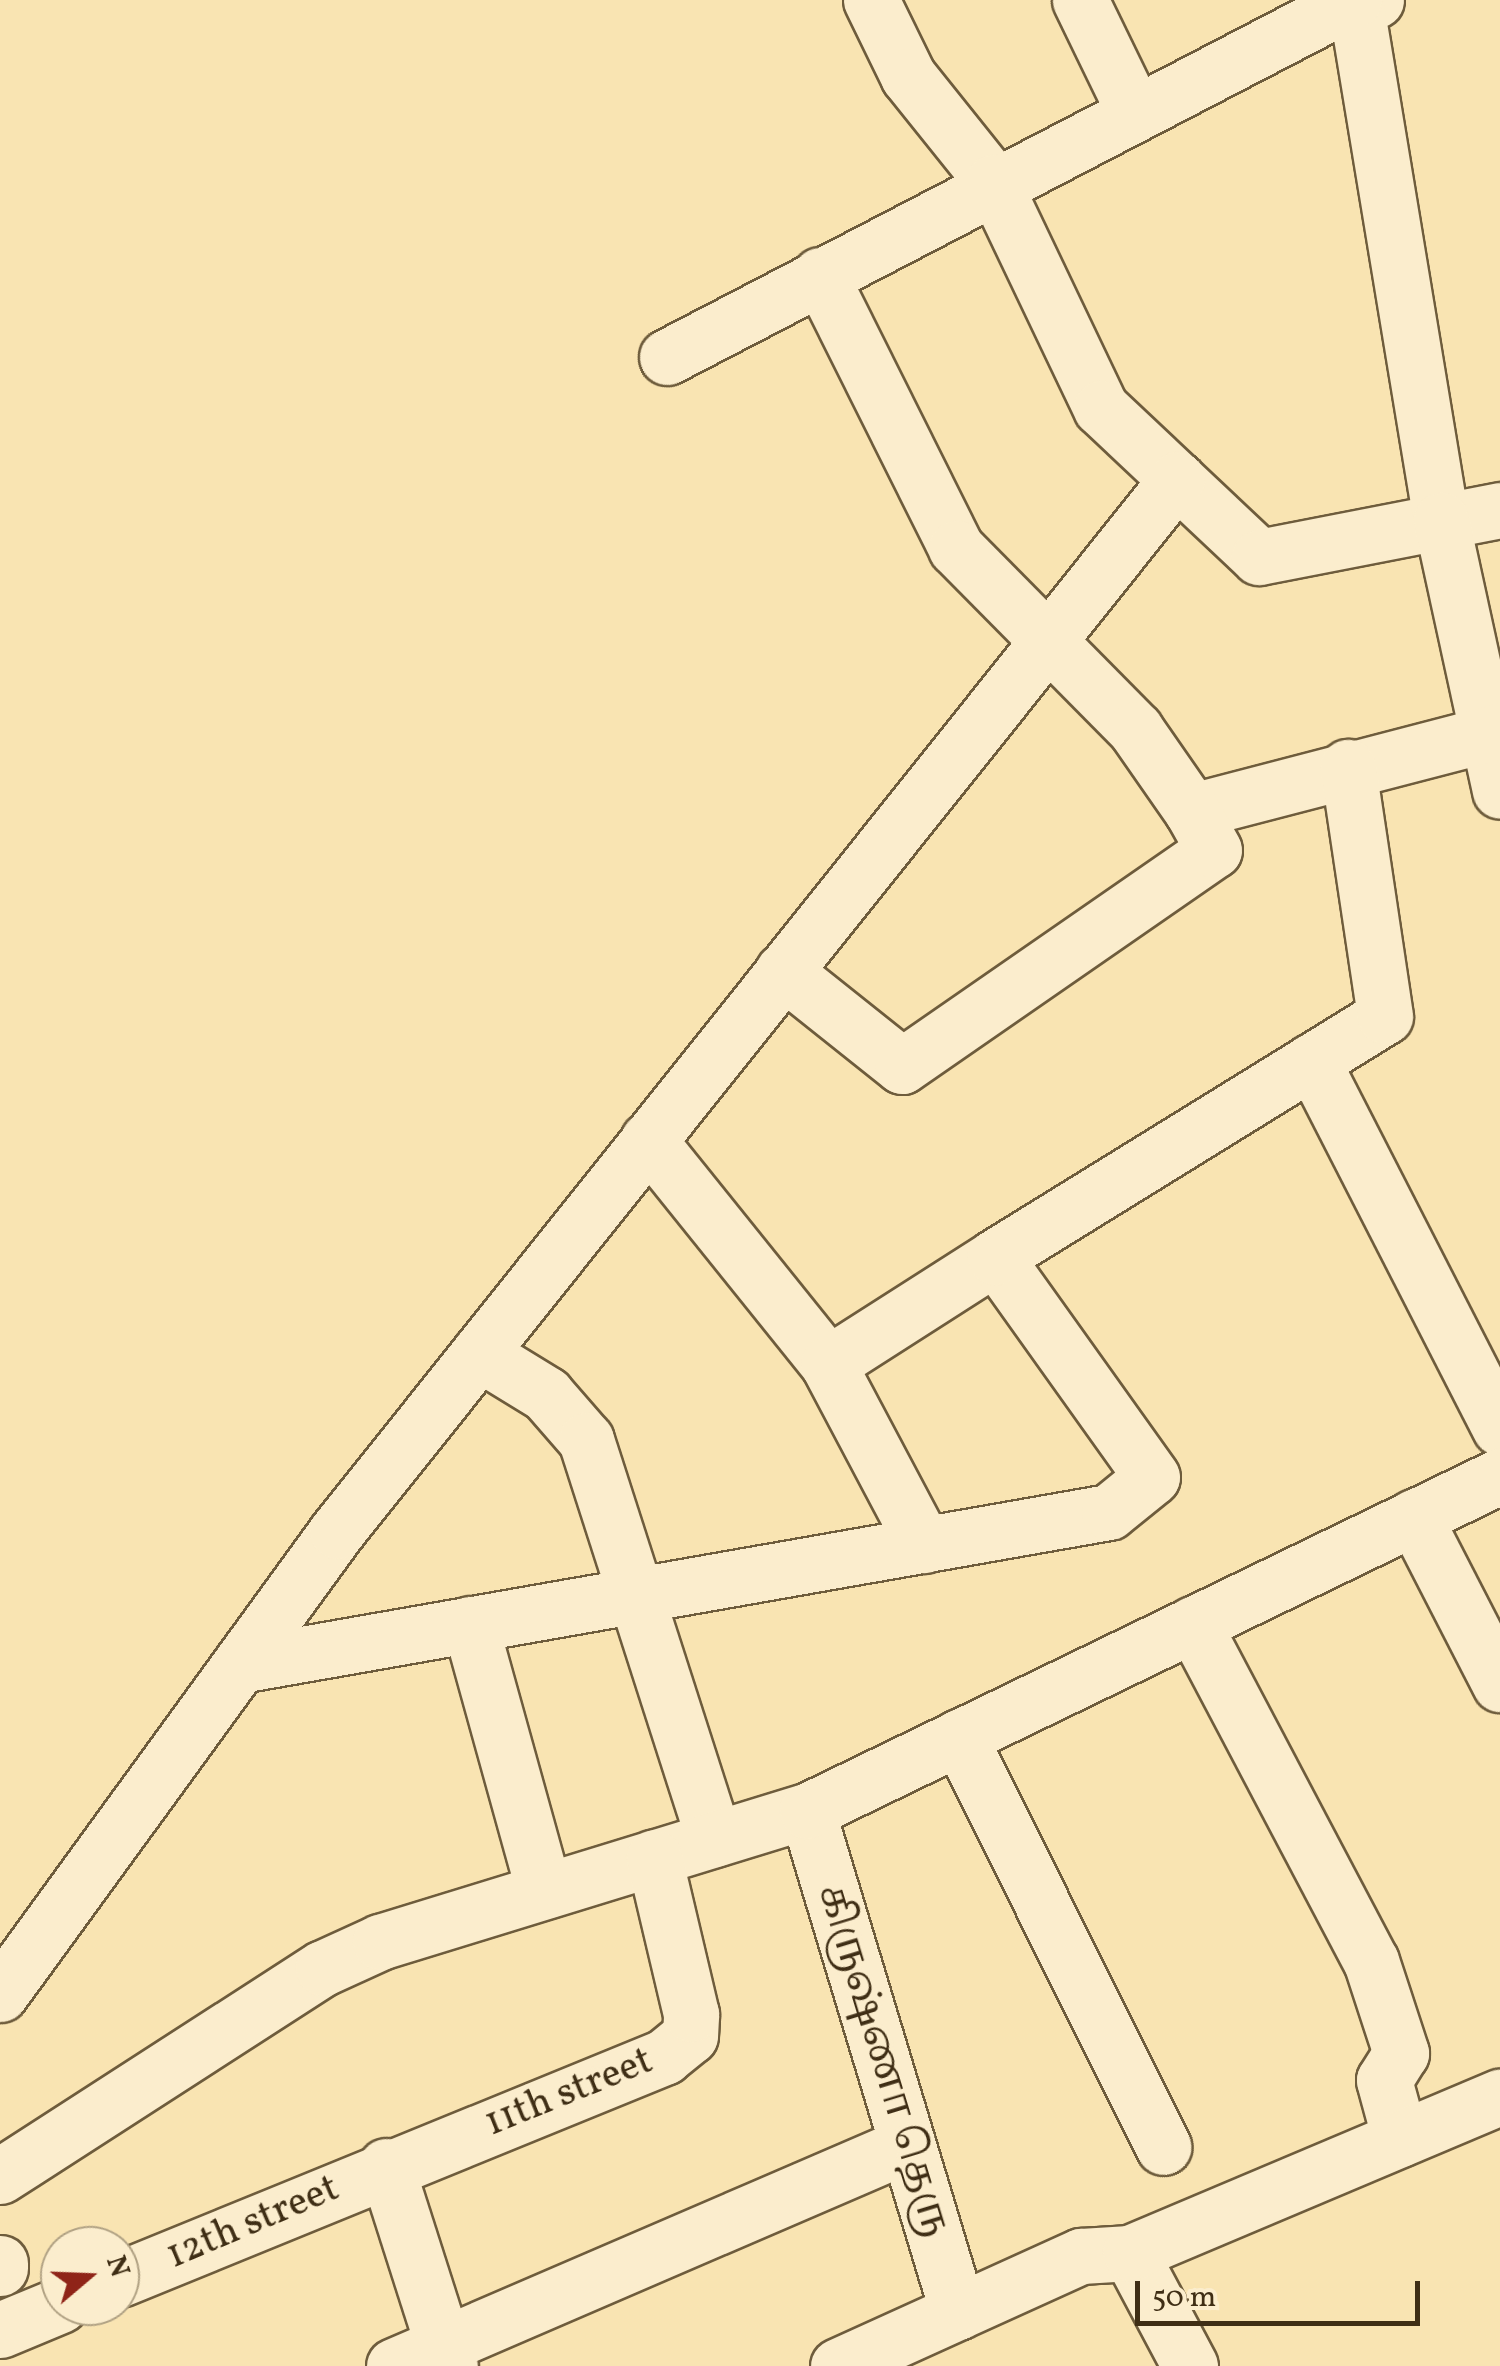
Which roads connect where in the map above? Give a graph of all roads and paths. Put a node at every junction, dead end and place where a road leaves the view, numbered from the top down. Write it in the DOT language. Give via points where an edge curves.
graph roads {
  1 [pos="872,0"];
  2 [pos="1080,0"];
  3 [pos="1362,2"];
  4 [pos="1134,111"];
  5 [pos="993,182"];
  6 [pos="820,275"];
  7 [pos="667,357"];
  8 [pos="1178,479"];
  9 [pos="1500,510"];
  10 [pos="1440,520"];
  11 [pos="1048,640"];
  12 [pos="1492,732"];
  13 [pos="1348,767"];
  14 [pos="1500,790"];
  15 [pos="1192,810"];
  16 [pos="783,971"];
  17 [pos="1312,1061"];
  18 [pos="648,1140"];
  19 [pos="995,1257"];
  20 [pos="479,1353"];
  21 [pos="828,1364"];
  22 [pos="1500,1428"];
  23 [pos="1500,1476"];
  24 [pos="1414,1517"];
  25 [pos="924,1544"];
  26 [pos="635,1595"];
  27 [pos="470,1624"];
  28 [pos="1193,1624"];
  29 [pos="240,1665"];
  30 [pos="1500,1684"];
  31 [pos="959,1737"];
  32 [pos="807,1810"];
  33 [pos="714,1839"];
  34 [pos="654,1857"];
  35 [pos="544,1891"];
  36 [pos="0,1994"];
  37 [pos="1500,2096"];
  38 [pos="1400,2139"];
  39 [pos="907,2145"];
  40 [pos="1164,2147"];
  41 [pos="386,2166"];
  42 [pos="0,2176"];
  43 [pos="1130,2253"];
  44 [pos="140,2271"];
  45 [pos="958,2312"];
  46 [pos="40,2313"];
  47 [pos="0,2330"];
  48 [pos="447,2357"];
  49 [pos="0,2358"];
  50 [pos="2,2366"];
  51 [pos="394,2366"];
  52 [pos="838,2366"];
  53 [pos="1190,2366"];
  1 -- 5 [label="street" via="908,76"];
  2 -- 4 [label="street"];
  3 -- 4 [label="street"];
  3 -- 10 [label="street"];
  4 -- 5 [label="street"];
  5 -- 6 [label="street"];
  5 -- 8 [label="street" via="1101,408"];
  6 -- 7 [label="street"];
  6 -- 11 [label="street" via="956,548"];
  8 -- 10 [label="street" via="1259,557"];
  8 -- 11 [label="street"];
  9 -- 10 [label="street"];
  10 -- 12 [label="street"];
  11 -- 15 [label="street" via="1135,729"];
  11 -- 16 [label="street"];
  12 -- 13 [label="street"];
  12 -- 14 [label="street"];
  13 -- 15 [label="street"];
  13 -- 17 [label="street" via="1384,1016"];
  15 -- 16 [label="street" via="1214,850 902,1066"];
  16 -- 18 [label="street"];
  17 -- 19 [label="street"];
  17 -- 22 [label="street"];
  18 -- 20 [label="street"];
  18 -- 21 [label="street"];
  19 -- 21 [label="street"];
  19 -- 25 [label="street" via="1152,1478 1109,1512"];
  20 -- 26 [label="street" via="546,1394 586,1440"];
  20 -- 29 [label="street"];
  21 -- 25 [label="street"];
  23 -- 24 [label="street"];
  24 -- 28 [label="street"];
  24 -- 30 [label="street"];
  25 -- 26 [label="street"];
  26 -- 27 [label="street"];
  26 -- 33 [label="street"];
  27 -- 29 [label="street"];
  27 -- 35 [label="street"];
  28 -- 31 [label="street"];
  28 -- 38 [label="street" via="1371,1960 1401,2053 1384,2080"];
  29 -- 36 [label="street"];
  31 -- 32 [label="street"];
  31 -- 40 [label="street"];
  32 -- 33 [label="street"];
  32 -- 39 [label="street, கிருஷ்ணா தெரு"];
  33 -- 34 [label="street"];
  34 -- 35 [label="street"];
  34 -- 41 [label="street, 11th street" via="690,2036 664,2058"];
  35 -- 42 [label="street" via="380,1942 287,1986"];
  37 -- 38 [label="street"];
  38 -- 43 [label="street"];
  39 -- 45 [label="street, கிருஷ்ணா தெரு"];
  39 -- 48 [label="street"];
  41 -- 44 [label="street, 12th street"];
  41 -- 48 [label="street"];
  43 -- 45 [label="street" via="1080,2256"];
  43 -- 53 [label="street"];
  45 -- 52 [label="street"];
  46 -- 47 [label="street"];
  48 -- 51 [label="street"];
  49 -- 50 [label="street"];
}
